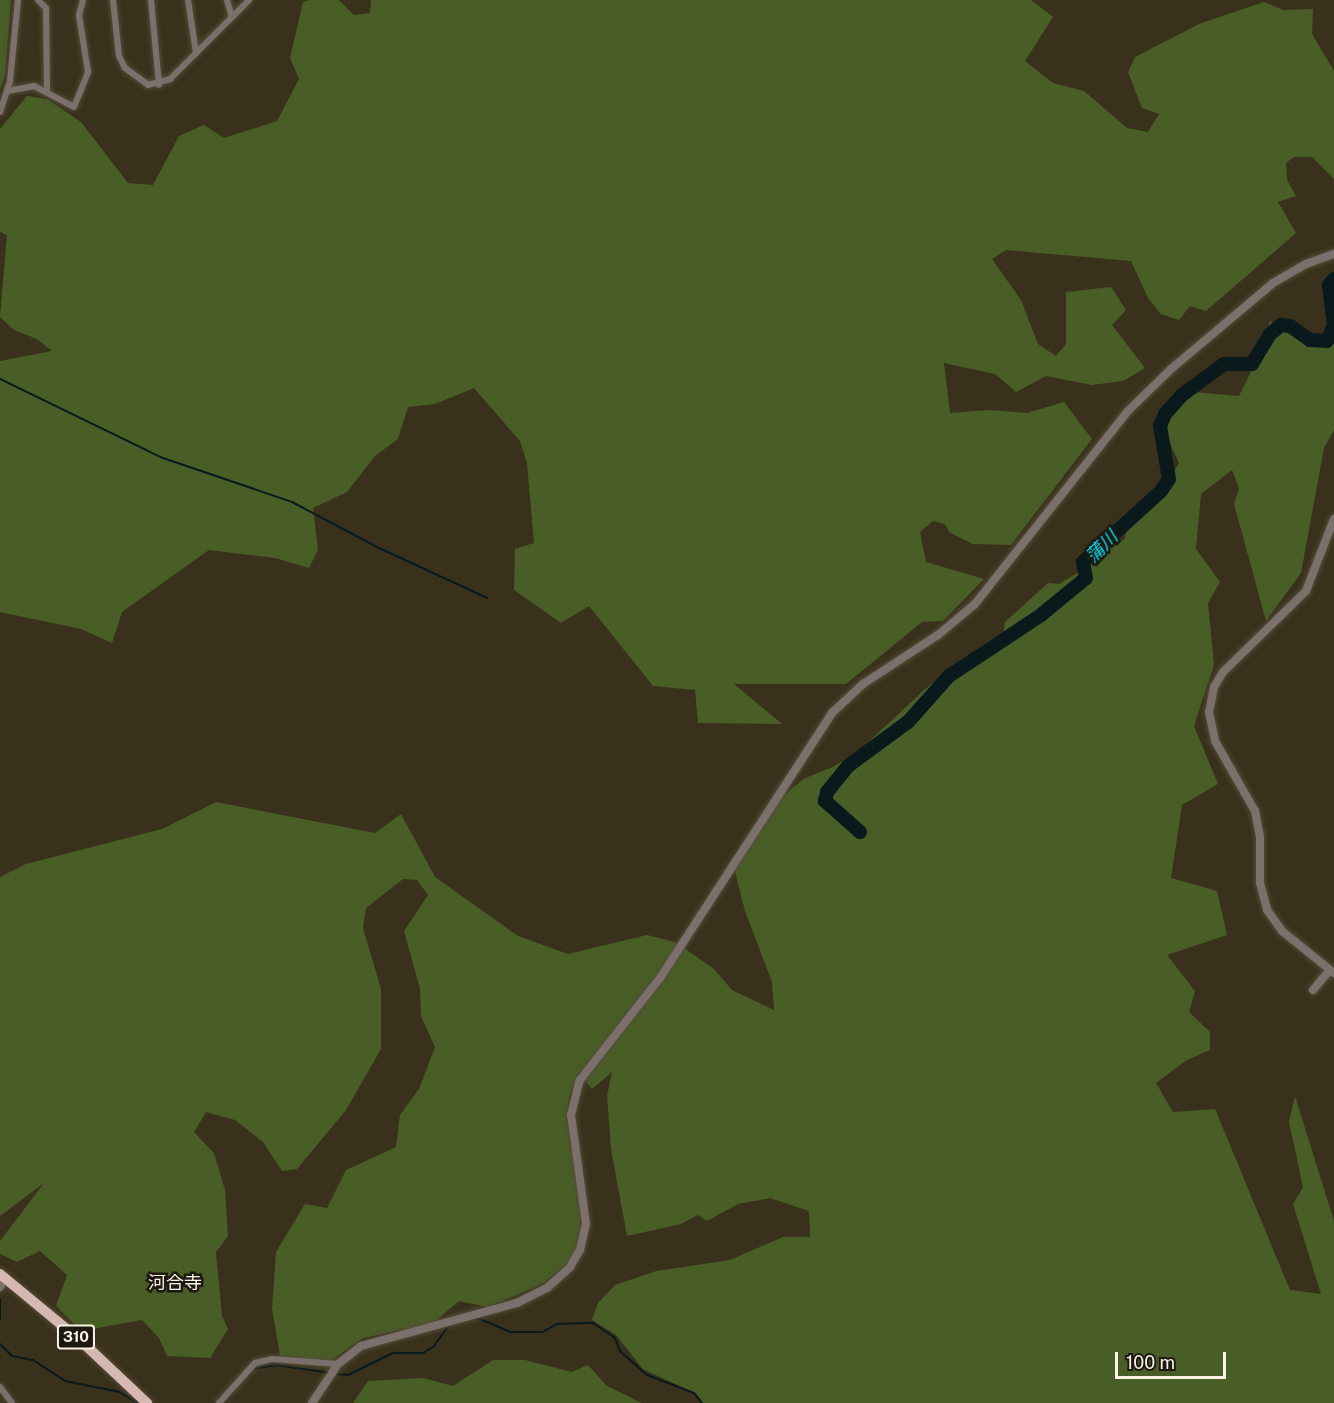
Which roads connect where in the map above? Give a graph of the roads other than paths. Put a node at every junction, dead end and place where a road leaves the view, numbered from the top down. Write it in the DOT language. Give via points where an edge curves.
graph roads {
  1 [pos="18,0"];
  2 [pos="38,0"];
  3 [pos="83,0"];
  4 [pos="113,0"];
  5 [pos="151,0"];
  6 [pos="188,0"];
  7 [pos="227,0"];
  8 [pos="249,0"];
  9 [pos="232,17"];
  10 [pos="196,53"];
  11 [pos="159,85"];
  12 [pos="7,91"];
  13 [pos="47,91"];
  14 [pos="0,112"];
  15 [pos="1334,254"];
  16 [pos="1334,519"];
  17 [pos="1332,972"];
  18 [pos="1313,990"];
  19 [pos="2,1280"];
  20 [pos="336,1366"];
  21 [pos="0,1387"];
  22 [pos="12,1403"];
  23 [pos="147,1403"];
  24 [pos="219,1403"];
  25 [pos="312,1403"];
  1 -- 12 [label="street"];
  2 -- 13 [label="street" via="46,8"];
  3 -- 13 [label="street" via="79,15 88,72 81,94 71,108"];
  4 -- 11 [label="street" via="124,69 148,85"];
  5 -- 11 [label="street"];
  6 -- 10 [label="street"];
  7 -- 9 [label="street"];
  8 -- 9 [label="street"];
  9 -- 10 [label="street"];
  10 -- 11 [label="street"];
  12 -- 13 [label="street" via="34,86"];
  12 -- 14 [label="street"];
  15 -- 20 [label="street" via="1273,283 1171,369 1122,419 986,593 951,626 863,684 833,712 660,978 580,1080 571,1115 586,1224 575,1260 547,1288 490,1313 370,1343"];
  16 -- 17 [label="street" via="1306,591 1223,672 1214,687 1209,712 1215,741 1256,811 1260,884 1267,910 1282,931"];
  17 -- 18 [label="street"];
  19 -- 23 [label="highway, 310" via="81,1341"];
  20 -- 24 [label="street" via="272,1359 245,1369 233,1392"];
  20 -- 25 [label="street"];
  21 -- 22 [label="street"];
}
